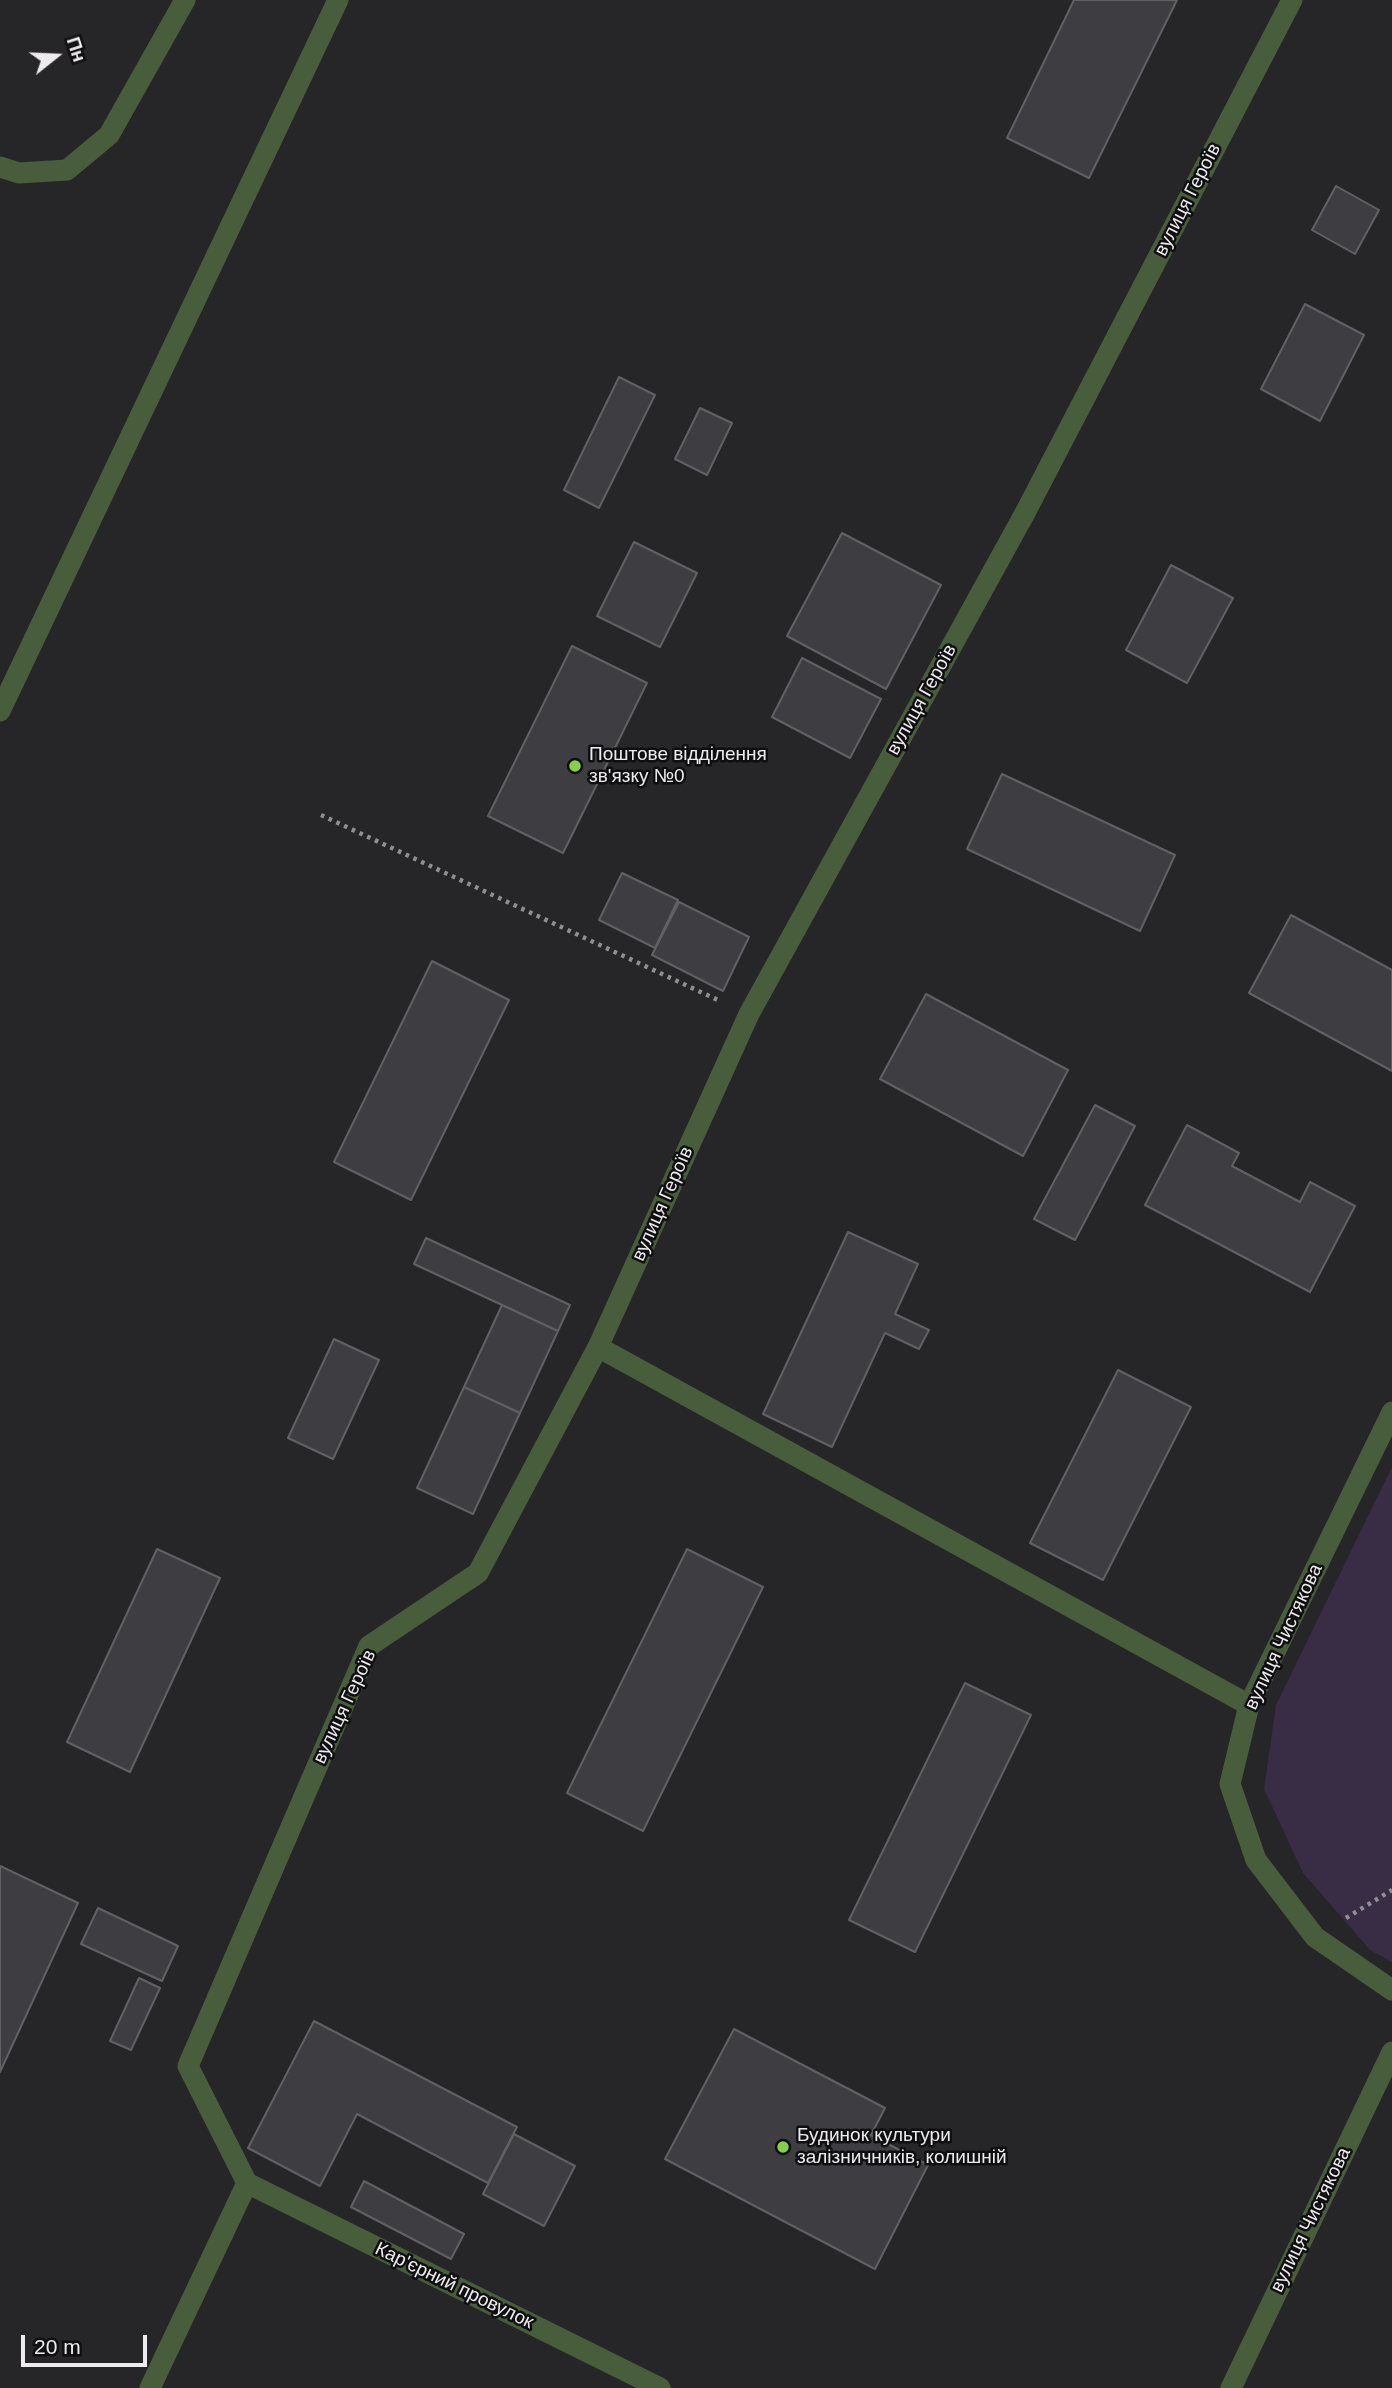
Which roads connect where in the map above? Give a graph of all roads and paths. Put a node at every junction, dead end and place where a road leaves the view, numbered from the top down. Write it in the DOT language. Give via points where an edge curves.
graph roads {
  1 [pos="185,0"];
  2 [pos="338,0"];
  3 [pos="1292,0"];
  4 [pos="0,167"];
  5 [pos="0,711"];
  6 [pos="321,815"];
  7 [pos="749,1014"];
  8 [pos="598,1347"];
  9 [pos="1392,1412"];
  10 [pos="1249,1705"];
  11 [pos="1392,1890"];
  12 [pos="1315,1937"];
  13 [pos="1392,1990"];
  14 [pos="1392,2052"];
  15 [pos="247,2183"];
  16 [pos="656,2387"];
  17 [pos="150,2388"];
  18 [pos="1231,2388"];
  1 -- 4 [label="street" via="109,135 66,170 19,173"];
  2 -- 5 [label="street"];
  3 -- 7 [label="street, вулиця Героїв" via="1025,513"];
  6 -- 7 [label="path"];
  7 -- 8 [label="street, вулиця Героїв"];
  8 -- 10 [label="street"];
  8 -- 15 [label="street, вулиця Героїв" via="478,1573 369,1646 188,2066"];
  9 -- 10 [label="street, вулиця Чистякова"];
  10 -- 12 [label="street, вулиця Чистякова" via="1230,1784 1256,1860"];
  11 -- 12 [label="path"];
  12 -- 13 [label="street, вулиця Чистякова"];
  14 -- 18 [label="street, вулиця Чистякова"];
  15 -- 16 [label="street, Кар'єрний провулок"];
  15 -- 17 [label="street"];
}
